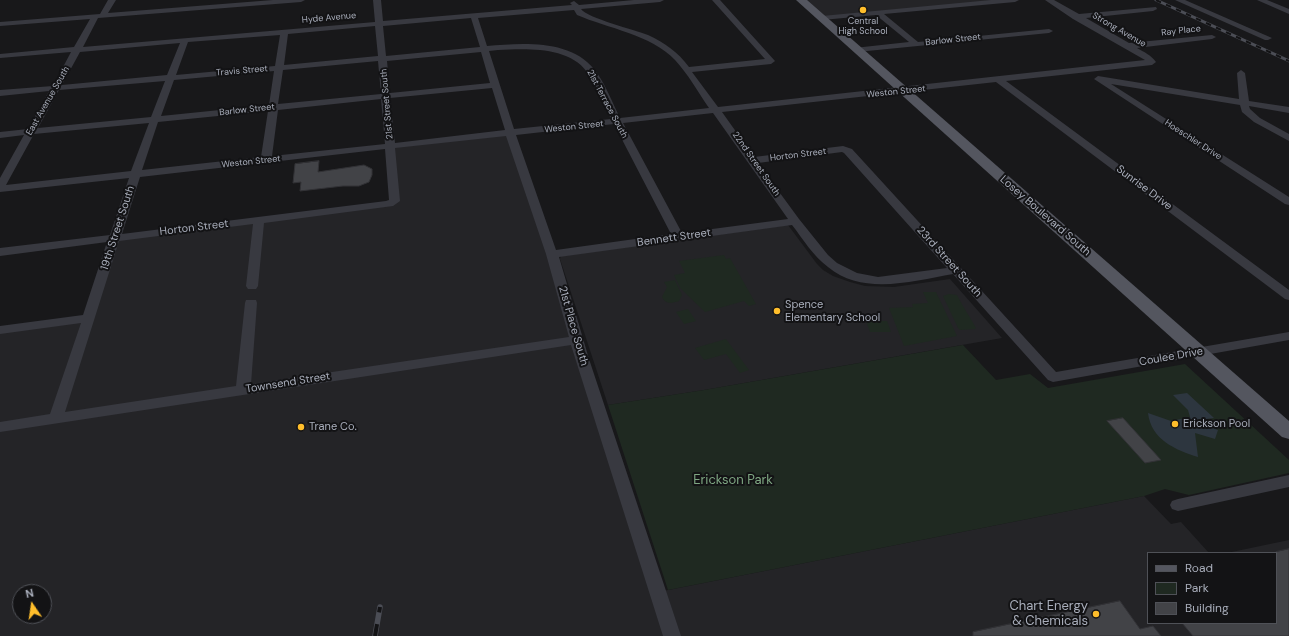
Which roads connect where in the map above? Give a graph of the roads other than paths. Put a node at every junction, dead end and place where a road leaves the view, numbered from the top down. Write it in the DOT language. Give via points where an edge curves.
graph roads {
  1 [pos="112,0"];
  2 [pos="204,0"];
  3 [pos="301,0"];
  4 [pos="377,0"];
  5 [pos="660,0"];
  6 [pos="716,0"];
  7 [pos="801,0"];
  8 [pos="1015,0"];
  9 [pos="1048,0"];
  10 [pos="1179,0"];
  11 [pos="1261,0"];
  12 [pos="574,4"];
  13 [pos="200,8"];
  14 [pos="1153,9"];
  15 [pos="1289,12"];
  16 [pos="878,13"];
  17 [pos="99,16"];
  18 [pos="474,16"];
  19 [pos="1076,17"];
  20 [pos="822,18"];
  21 [pos="0,24"];
  22 [pos="379,24"];
  23 [pos="1049,31"];
  24 [pos="284,32"];
  25 [pos="1212,37"];
  26 [pos="1268,38"];
  27 [pos="185,40"];
  28 [pos="916,44"];
  29 [pos="1128,46"];
  30 [pos="484,49"];
  31 [pos="77,50"];
  32 [pos="857,50"];
  33 [pos="0,56"];
  34 [pos="383,58"];
  35 [pos="1147,64"];
  36 [pos="279,68"];
  37 [pos="688,70"];
  38 [pos="1076,72"];
  39 [pos="1241,74"];
  40 [pos="170,78"];
  41 [pos="1098,79"];
  42 [pos="999,80"];
  43 [pos="495,85"];
  44 [pos="55,88"];
  45 [pos="903,91"];
  46 [pos="0,93"];
  47 [pos="386,96"];
  48 [pos="1243,103"];
  49 [pos="273,107"];
  50 [pos="1289,110"];
  51 [pos="718,111"];
  52 [pos="155,119"];
  53 [pos="617,122"];
  54 [pos="31,132"];
  55 [pos="510,134"];
  56 [pos="0,135"];
  57 [pos="1289,138"];
  58 [pos="391,146"];
  59 [pos="843,149"];
  60 [pos="266,160"];
  61 [pos="754,160"];
  62 [pos="136,174"];
  63 [pos="0,188"];
  64 [pos="1289,202"];
  65 [pos="389,204"];
  66 [pos="795,220"];
  67 [pos="260,221"];
  68 [pos="678,237"];
  69 [pos="114,238"];
  70 [pos="0,252"];
  71 [pos="552,254"];
  72 [pos="957,270"];
  73 [pos="252,286"];
  74 [pos="1289,296"];
  75 [pos="251,303"];
  76 [pos="88,318"];
  77 [pos="0,330"];
  78 [pos="1289,336"];
  79 [pos="576,340"];
  80 [pos="1199,352"];
  81 [pos="1053,376"];
  82 [pos="243,390"];
  83 [pos="56,418"];
  84 [pos="0,427"];
  85 [pos="1289,432"];
  86 [pos="1289,481"];
  87 [pos="1178,505"];
  88 [pos="672,636"];
  1 -- 17 [label="street, East Avenue South"];
  2 -- 13 [label="street"];
  3 -- 13 [label="street"];
  4 -- 22 [label="street, 21st Street South"];
  5 -- 12 [label="street, Hyde Avenue"];
  6 -- 37 [label="street" via="772,61"];
  7 -- 20 [label="main road, Losey Boulevard South"];
  8 -- 16 [label="street"];
  9 -- 19 [label="street, Strong Avenue"];
  10 -- 26 [label="street"];
  11 -- 15 [label="street"];
  12 -- 18 [label="street, Hyde Avenue"];
  12 -- 37 [label="street, 22nd Street South" via="580,13 641,34 661,44"];
  13 -- 17 [label="street"];
  14 -- 19 [label="street"];
  16 -- 20 [label="street"];
  16 -- 28 [label="street"];
  17 -- 21 [label="street"];
  17 -- 31 [label="street, East Avenue South"];
  18 -- 22 [label="street, Hyde Avenue"];
  18 -- 30 [label="street, 21st Place South"];
  19 -- 29 [label="street, Strong Avenue"];
  20 -- 32 [label="main road, Losey Boulevard South"];
  22 -- 24 [label="street, Hyde Avenue"];
  22 -- 34 [label="street, 21st Street South"];
  23 -- 28 [label="street, Barlow Street"];
  24 -- 27 [label="street, Hyde Avenue"];
  24 -- 36 [label="street"];
  25 -- 29 [label="street, Ray Place"];
  27 -- 31 [label="street, Hyde Avenue"];
  27 -- 40 [label="street, 19th Street South"];
  28 -- 32 [label="street, Barlow Street"];
  29 -- 35 [label="street, Strong Avenue" via="1152,61"];
  30 -- 34 [label="street, Travis Street"];
  30 -- 43 [label="street, 21st Place South"];
  30 -- 53 [label="street, 21st Terrace South" via="535,48 561,53 579,60 591,72"];
  31 -- 33 [label="street, Hyde Avenue"];
  31 -- 44 [label="street, East Avenue South"];
  32 -- 45 [label="main road, Losey Boulevard South"];
  34 -- 36 [label="street, Travis Street"];
  34 -- 47 [label="street, 21st Street South"];
  35 -- 38 [label="street, Weston Street"];
  36 -- 40 [label="street, Travis Street"];
  36 -- 49 [label="street"];
  37 -- 51 [label="street, 22nd Street South"];
  38 -- 41 [label="street"];
  38 -- 42 [label="street, Weston Street"];
  39 -- 48 [label="street"];
  40 -- 44 [label="street, Travis Street"];
  40 -- 52 [label="street, 19th Street South"];
  41 -- 48 [label="street"];
  41 -- 64 [label="street, Hoeschler Drive"];
  42 -- 45 [label="street, Weston Street"];
  42 -- 74 [label="street, Sunrise Drive"];
  43 -- 47 [label="street, Barlow Street"];
  43 -- 55 [label="street, 21st Place South"];
  44 -- 46 [label="street, Travis Street"];
  44 -- 54 [label="street, East Avenue South"];
  45 -- 51 [label="street, Weston Street"];
  45 -- 80 [label="main road, Losey Boulevard South"];
  47 -- 49 [label="street, Barlow Street"];
  47 -- 58 [label="street, 21st Street South"];
  48 -- 50 [label="street"];
  48 -- 57 [label="street" via="1248,114"];
  49 -- 52 [label="street, Barlow Street"];
  49 -- 60 [label="street"];
  51 -- 53 [label="street, Weston Street"];
  51 -- 61 [label="street, 22nd Street South"];
  52 -- 54 [label="street, Barlow Street"];
  52 -- 62 [label="street, 19th Street South"];
  53 -- 55 [label="street, Weston Street"];
  53 -- 68 [label="street, 21st Terrace South"];
  54 -- 56 [label="street, Barlow Street"];
  54 -- 63 [label="street, East Avenue South"];
  55 -- 58 [label="street, Weston Street"];
  55 -- 71 [label="street, 21st Place South"];
  58 -- 60 [label="street, Weston Street"];
  58 -- 65 [label="street, 21st Street South" via="395,201"];
  59 -- 61 [label="street, Horton Street"];
  59 -- 72 [label="street, 23rd Street South" via="851,153"];
  60 -- 62 [label="street, Weston Street"];
  61 -- 66 [label="street, 22nd Street South"];
  62 -- 63 [label="street, Weston Street"];
  62 -- 69 [label="street, 19th Street South"];
  65 -- 67 [label="street, Horton Street"];
  66 -- 68 [label="street, Bennett Street"];
  66 -- 72 [label="street, 22nd Street South" via="824,258 833,266 853,276 893,280"];
  67 -- 69 [label="street, Horton Street"];
  67 -- 73 [label="street"];
  68 -- 71 [label="street, Bennett Street"];
  69 -- 70 [label="street, Horton Street"];
  69 -- 76 [label="street, 19th Street South"];
  71 -- 79 [label="street, 21st Place South"];
  72 -- 81 [label="street, 23rd Street South"];
  75 -- 82 [label="street"];
  76 -- 77 [label="street"];
  76 -- 83 [label="street, 19th Street South" via="89,322"];
  78 -- 80 [label="street, Coulee Drive"];
  79 -- 82 [label="street, Townsend Street"];
  79 -- 88 [label="street, 21st Place South"];
  80 -- 81 [label="street, Coulee Drive"];
  80 -- 85 [label="main road, Losey Boulevard South"];
  82 -- 83 [label="street, Townsend Street"];
  83 -- 84 [label="street, Townsend Street"];
  86 -- 87 [label="street"];
}
